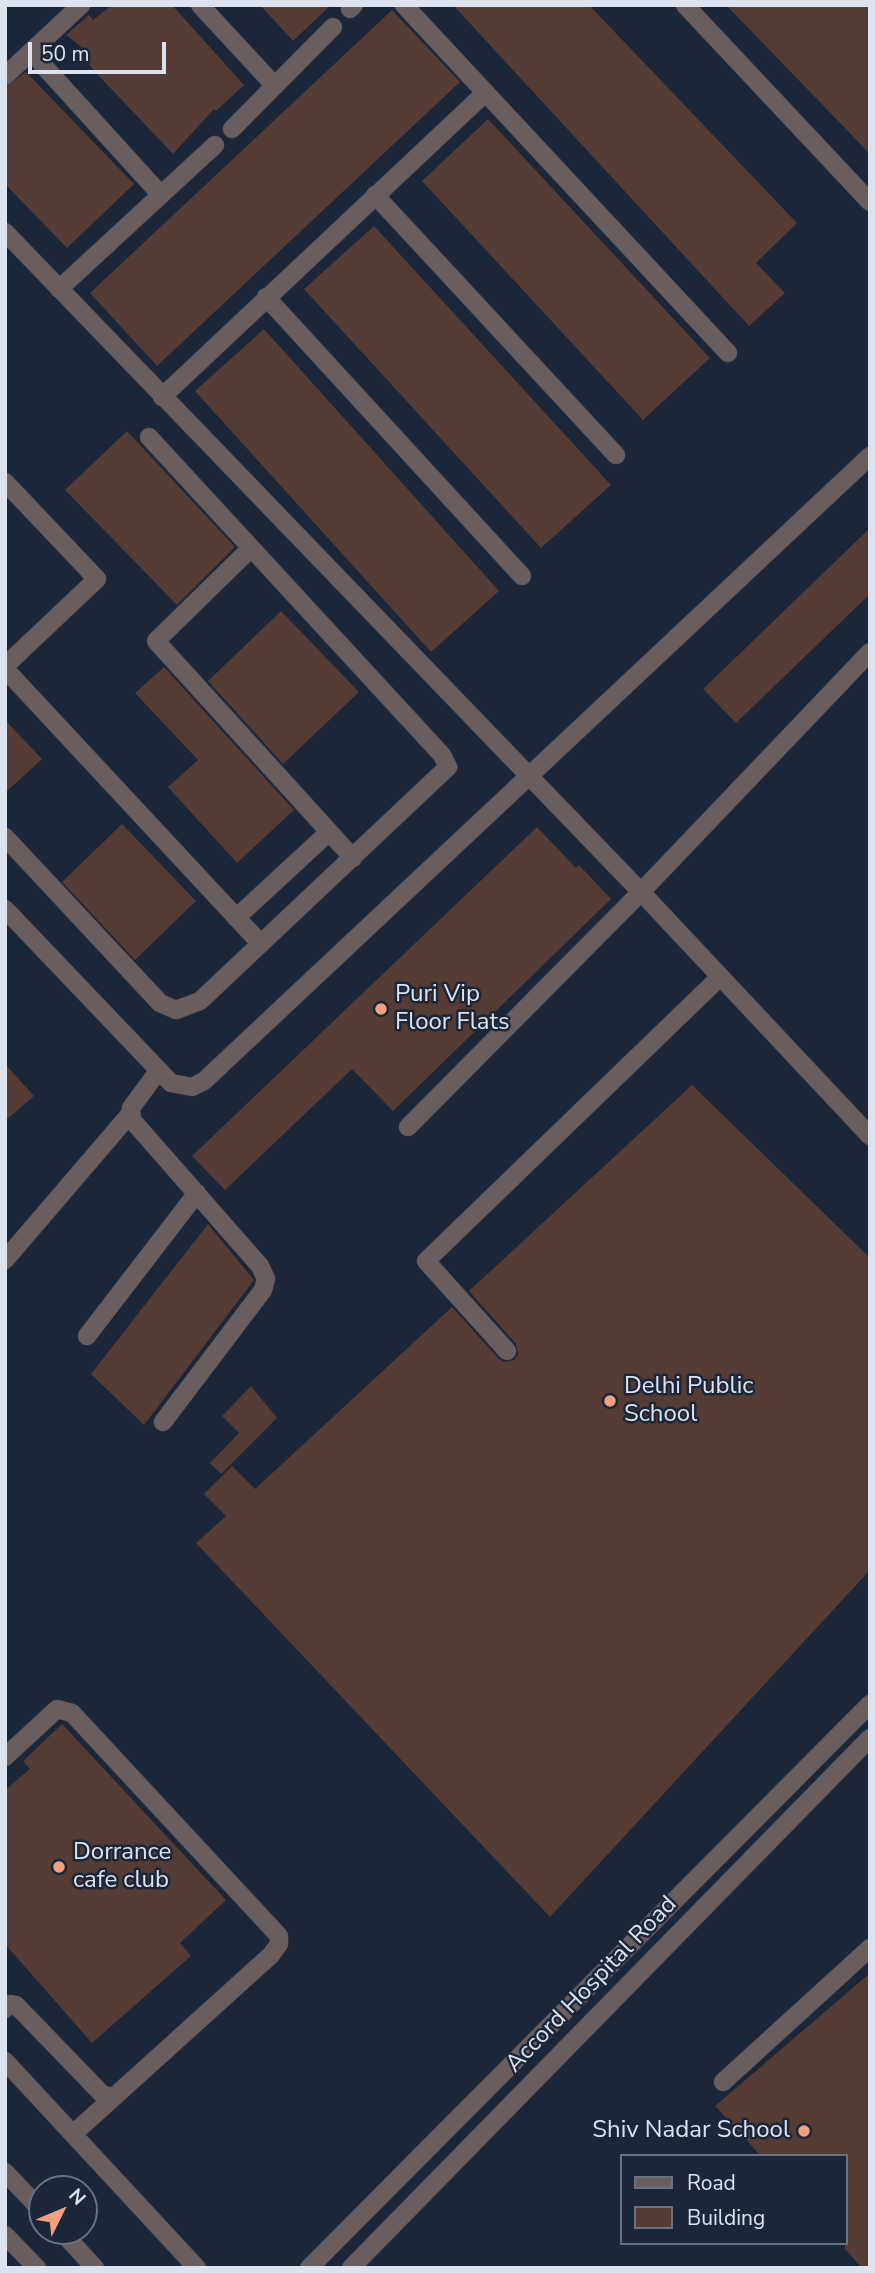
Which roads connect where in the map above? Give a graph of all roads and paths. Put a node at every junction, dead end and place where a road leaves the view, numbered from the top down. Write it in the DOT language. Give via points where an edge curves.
graph roads {
  1 [pos="82,5"];
  2 [pos="200,5"];
  3 [pos="404,5"];
  4 [pos="685,5"];
  5 [pos="332,27"];
  6 [pos="41,63"];
  7 [pos="5,76"];
  8 [pos="275,86"];
  9 [pos="485,93"];
  10 [pos="232,129"];
  11 [pos="215,145"];
  12 [pos="161,195"];
  13 [pos="375,195"];
  14 [pos="870,202"];
  15 [pos="5,232"];
  16 [pos="59,289"];
  17 [pos="266,297"];
  18 [pos="727,353"];
  19 [pos="162,397"];
  20 [pos="149,437"];
  21 [pos="616,455"];
  22 [pos="870,456"];
  23 [pos="5,482"];
  24 [pos="251,548"];
  25 [pos="522,576"];
  26 [pos="870,652"];
  27 [pos="5,667"];
  28 [pos="528,775"];
  29 [pos="329,831"];
  30 [pos="5,837"];
  31 [pos="353,858"];
  32 [pos="641,892"];
  33 [pos="5,909"];
  34 [pos="236,918"];
  35 [pos="261,944"];
  36 [pos="720,976"];
  37 [pos="159,1070"];
  38 [pos="130,1114"];
  39 [pos="408,1127"];
  40 [pos="870,1136"];
  41 [pos="197,1193"];
  42 [pos="5,1260"];
  43 [pos="88,1336"];
  44 [pos="508,1351"];
  45 [pos="163,1422"];
  46 [pos="870,1704"];
  47 [pos="870,1738"];
  48 [pos="5,1757"];
  49 [pos="870,1948"];
  50 [pos="5,2009"];
  51 [pos="5,2061"];
  52 [pos="723,2082"];
  53 [pos="111,2097"];
  54 [pos="73,2134"];
  55 [pos="5,2172"];
  56 [pos="28,2196"];
  57 [pos="5,2235"];
  58 [pos="74,2245"];
  59 [pos="37,2268"];
  60 [pos="95,2268"];
  61 [pos="197,2268"];
  62 [pos="309,2268"];
  63 [pos="351,2268"];
  1 -- 7 [label="street"];
  2 -- 8 [label="street"];
  3 -- 9 [label="street"];
  4 -- 14 [label="street"];
  5 -- 8 [label="street"];
  6 -- 12 [label="street"];
  8 -- 10 [label="street"];
  9 -- 13 [label="street"];
  9 -- 18 [label="street"];
  11 -- 12 [label="street"];
  12 -- 16 [label="street"];
  13 -- 17 [label="street"];
  13 -- 21 [label="street"];
  15 -- 16 [label="street"];
  16 -- 19 [label="street"];
  17 -- 19 [label="street"];
  17 -- 25 [label="street"];
  19 -- 28 [label="street"];
  20 -- 24 [label="street"];
  22 -- 28 [label="street"];
  23 -- 27 [label="street" via="97,579"];
  24 -- 29 [label="street" via="156,641"];
  24 -- 31 [label="street" via="446,762 445,772"];
  26 -- 32 [label="street"];
  27 -- 34 [label="street"];
  28 -- 32 [label="street"];
  28 -- 37 [label="street" via="204,1081 181,1086"];
  29 -- 31 [label="street"];
  29 -- 34 [label="street"];
  30 -- 35 [label="street" via="159,1003 176,1010 200,1001"];
  31 -- 35 [label="street"];
  32 -- 36 [label="street"];
  32 -- 39 [label="street"];
  33 -- 37 [label="street"];
  34 -- 35 [label="street"];
  36 -- 40 [label="street"];
  36 -- 44 [label="street" via="426,1261"];
  37 -- 38 [label="street"];
  38 -- 41 [label="street"];
  38 -- 42 [label="street"];
  41 -- 43 [label="street"];
  41 -- 45 [label="street" via="266,1279 263,1290"];
  46 -- 62 [label="street"];
  47 -- 63 [label="street, Accord Hospital Road"];
  48 -- 53 [label="street" via="57,1709 72,1713 279,1936 271,1955"];
  49 -- 52 [label="street"];
  50 -- 53 [label="street" via="16,2005 102,2094"];
  51 -- 54 [label="street"];
  53 -- 54 [label="street"];
  54 -- 61 [label="street"];
  55 -- 56 [label="street"];
  57 -- 59 [label="street"];
  58 -- 60 [label="street"];
}
